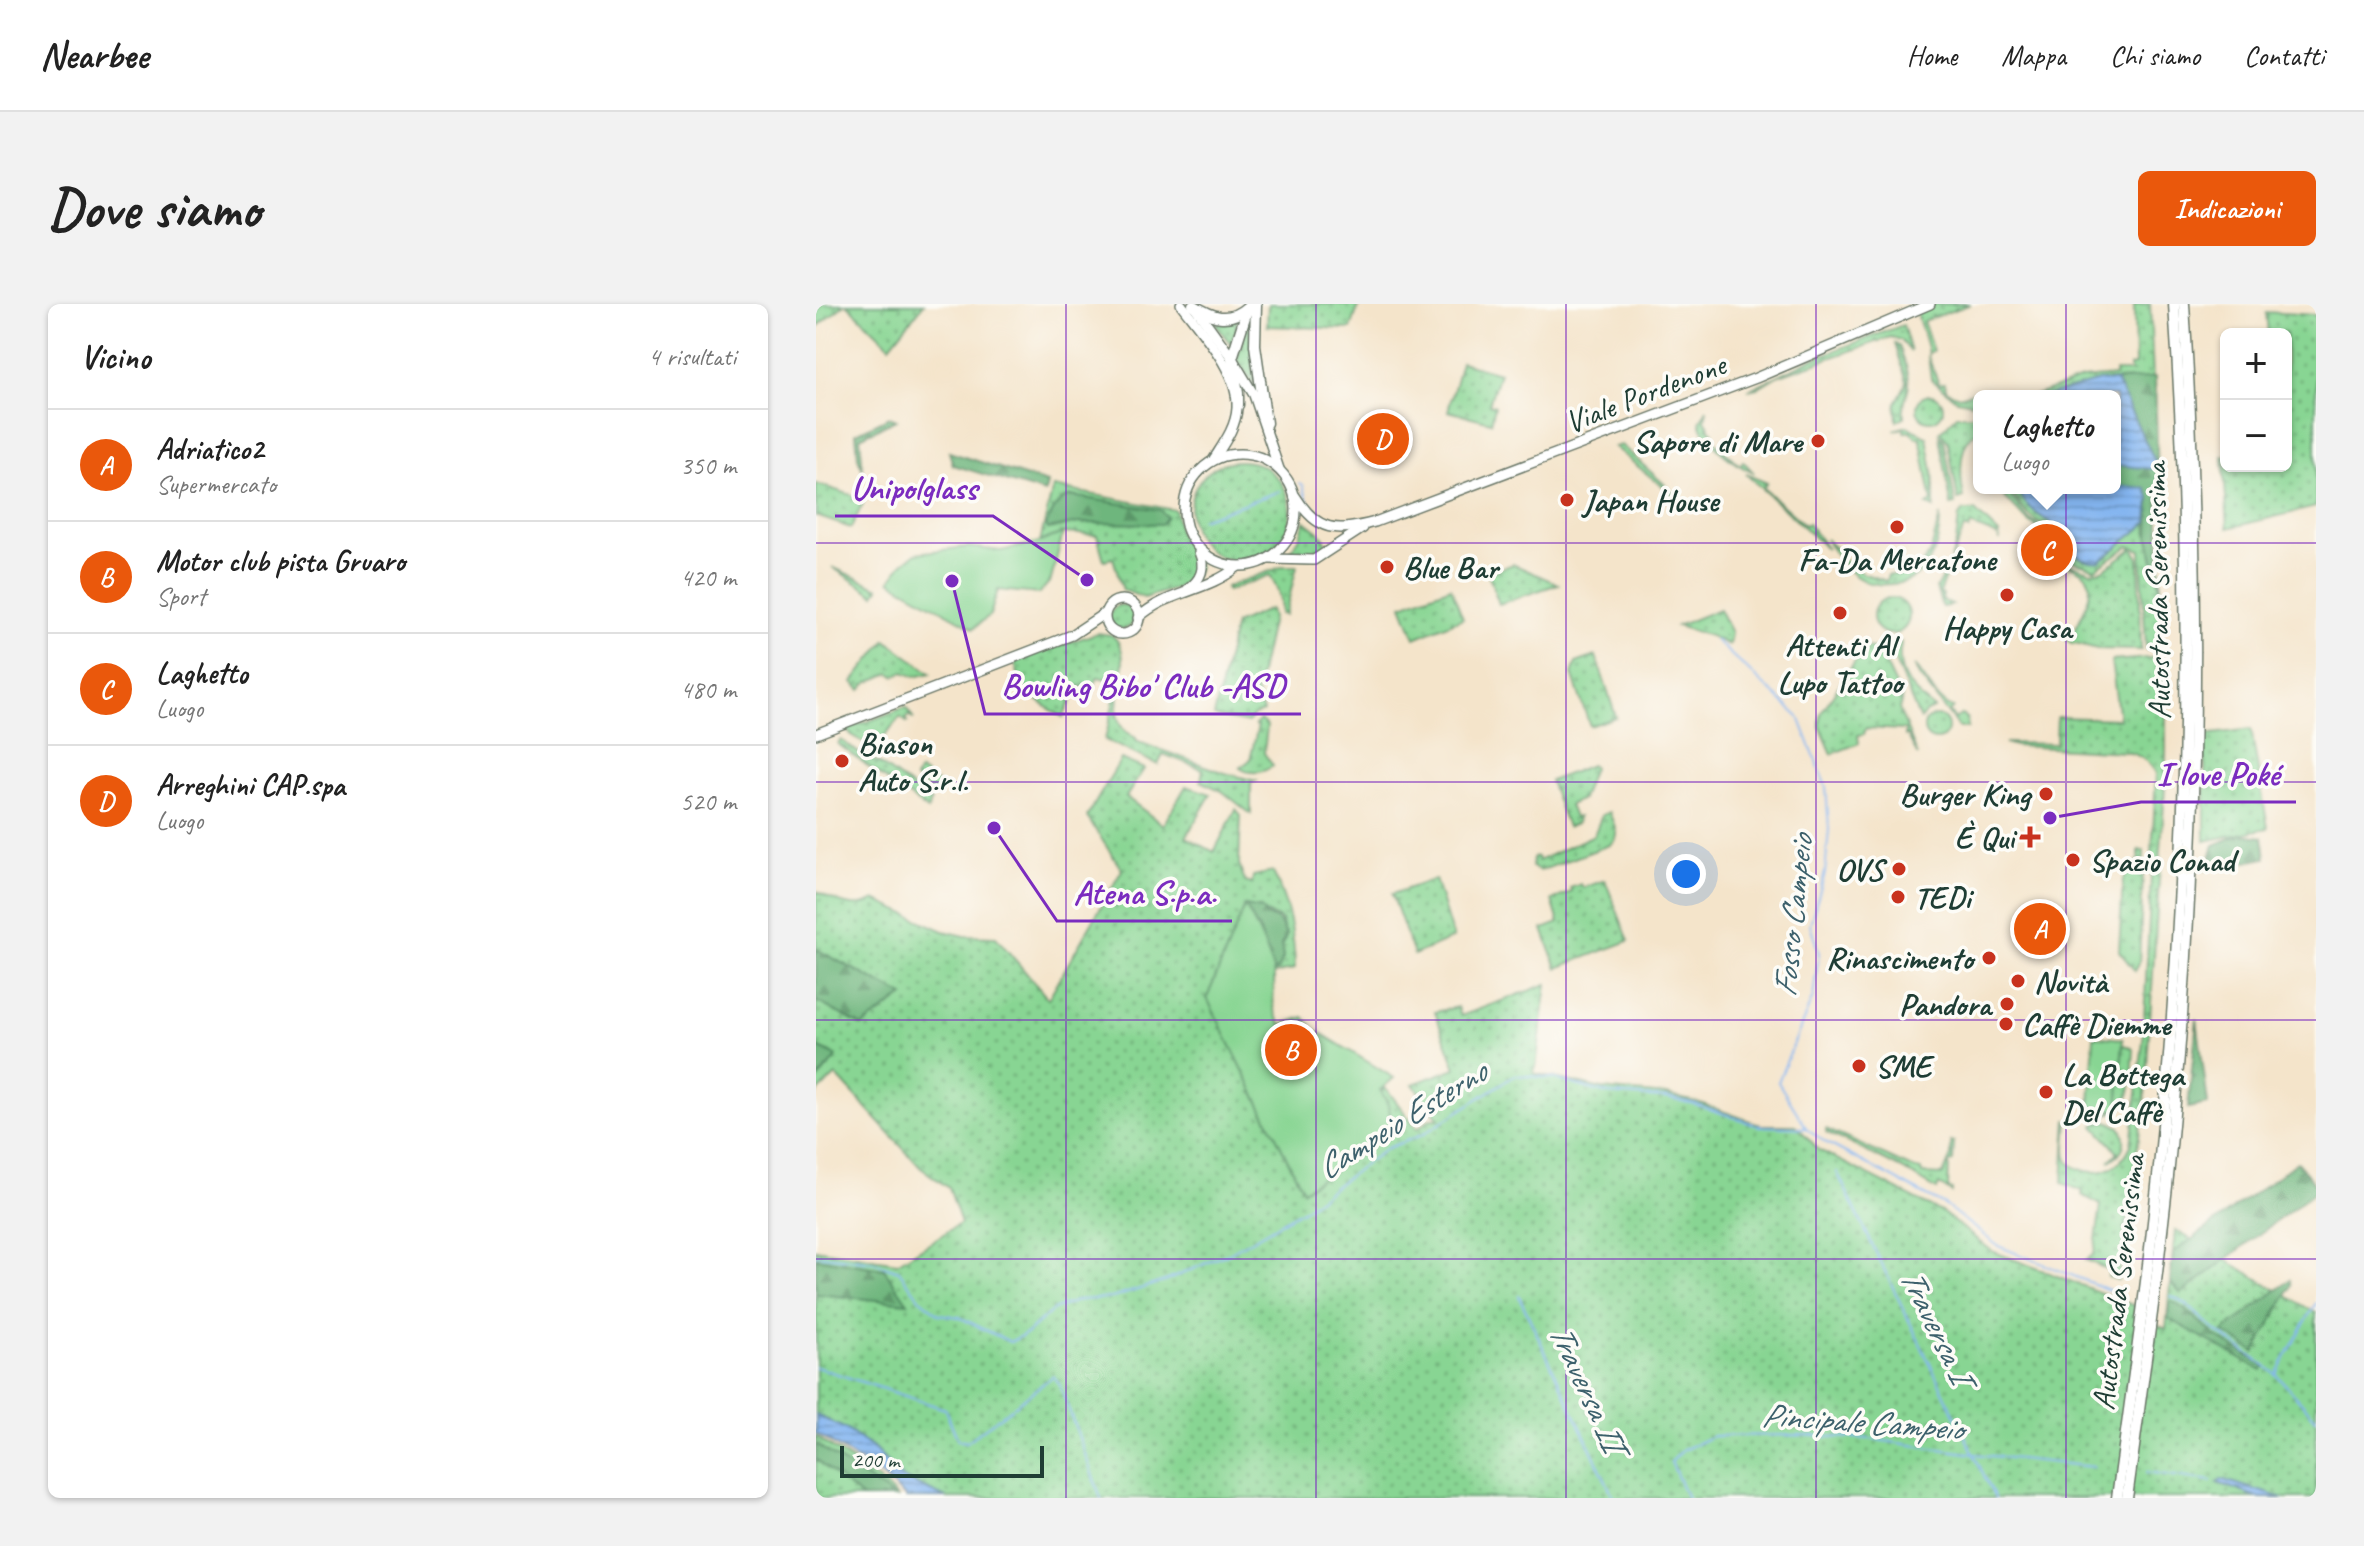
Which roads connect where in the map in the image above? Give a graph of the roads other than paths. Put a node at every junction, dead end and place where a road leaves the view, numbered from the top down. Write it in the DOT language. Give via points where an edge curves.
graph roads {
  1 [pos="1181,304"];
  2 [pos="1193,304"];
  3 [pos="1930,304"];
  4 [pos="2174,304"];
  5 [pos="2184,304"];
  6 [pos="1251,305"];
  7 [pos="1232,358"];
  8 [pos="1238,405"];
  9 [pos="1266,423"];
  10 [pos="1212,461"];
  11 [pos="1279,469"];
  12 [pos="1295,496"];
  13 [pos="1375,522"];
  14 [pos="1198,549"];
  15 [pos="1269,559"];
  16 [pos="1237,567"];
  17 [pos="1183,593"];
  18 [pos="1129,602"];
  19 [pos="1157,603"];
  20 [pos="1105,613"];
  21 [pos="1138,618"];
  22 [pos="1111,629"];
  23 [pos="1072,635"];
  24 [pos="816,734"];
  25 [pos="2117,1498"];
  26 [pos="2127,1498"];
  1 -- 8 [label="main road" via="1221,358"];
  2 -- 6 [label="highway" via="1221,318"];
  2 -- 7 [label="main road"];
  3 -- 13 [label="main road, Viale Pordenone" via="1756,378"];
  4 -- 25 [label="highway, Autostrada Serenissima" via="2185,643 2179,897 2155,1203"];
  5 -- 26 [label="highway, Autostrada Serenissima" via="2196,642 2189,897 2166,1200"];
  6 -- 7 [label="highway"];
  6 -- 9 [label="highway"];
  7 -- 8 [label="highway"];
  7 -- 9 [label="main road"];
  8 -- 10 [label="main road"];
  9 -- 11 [label="main road"];
  10 -- 11 [label="main road" via="1244,454"];
  10 -- 14 [label="main road" via="1191,481 1183,509"];
  11 -- 12 [label="main road"];
  12 -- 13 [label="main road, Viale Pordenone" via="1315,521 1329,528"];
  12 -- 15 [label="main road" via="1290,537"];
  13 -- 15 [label="main road, Viale Pordenone" via="1314,560"];
  14 -- 16 [label="main road" via="1215,562"];
  14 -- 17 [label="main road" via="1200,577"];
  15 -- 16 [label="main road"];
  16 -- 17 [label="main road" via="1210,585"];
  17 -- 19 [label="main road"];
  18 -- 19 [label="main road"];
  18 -- 20 [label="main road" via="1113,603"];
  18 -- 21 [label="main road"];
  19 -- 21 [label="main road"];
  20 -- 22 [label="main road"];
  20 -- 23 [label="main road"];
  21 -- 22 [label="main road" via="1127,633"];
  22 -- 23 [label="main road"];
  23 -- 24 [label="main road"];
}
